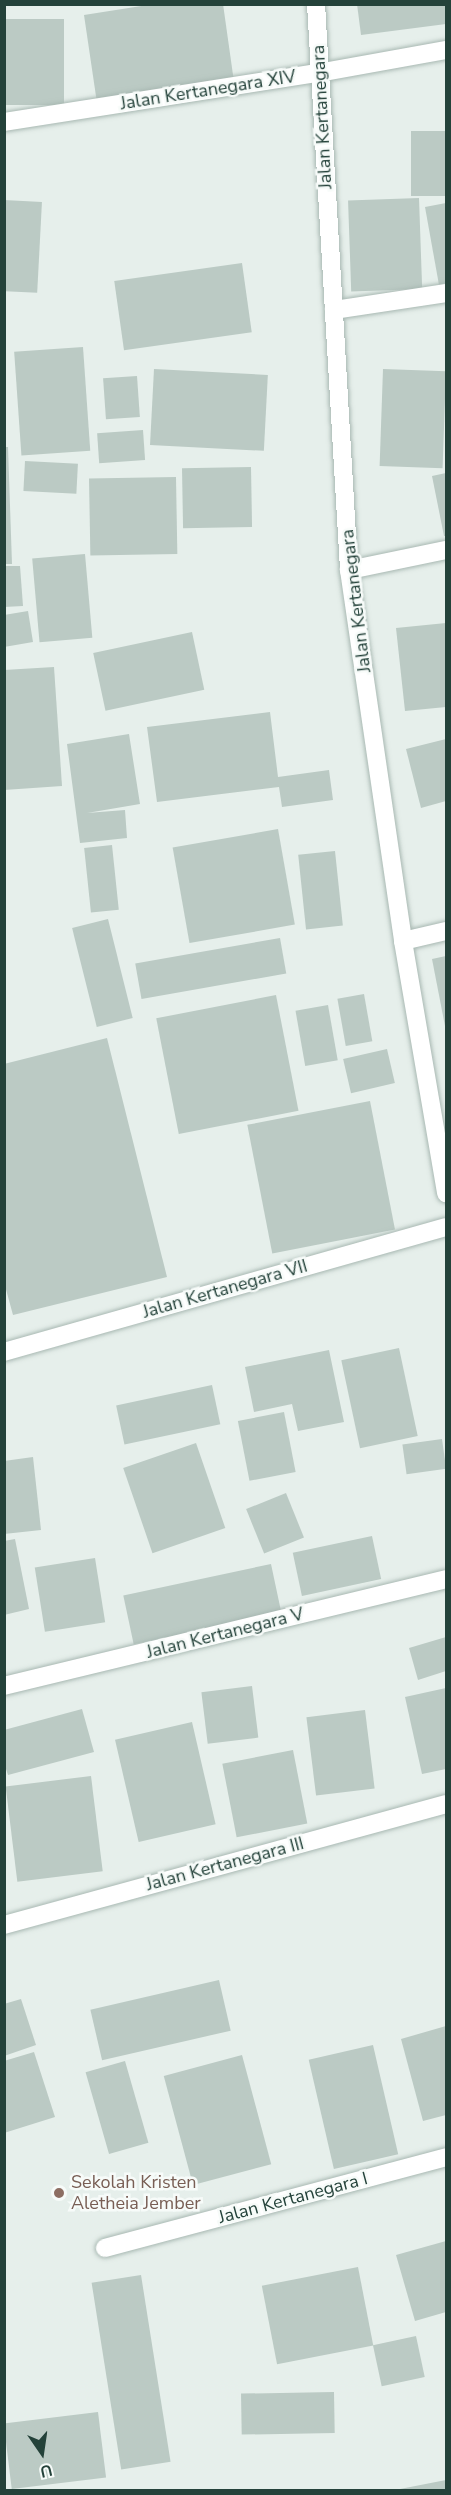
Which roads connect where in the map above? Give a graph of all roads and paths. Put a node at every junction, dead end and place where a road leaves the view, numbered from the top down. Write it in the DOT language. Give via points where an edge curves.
graph roads {
  1 [pos="316,4"];
  2 [pos="447,50"];
  3 [pos="318,73"];
  4 [pos="4,122"];
  5 [pos="447,293"];
  6 [pos="334,310"];
  7 [pos="447,550"];
  8 [pos="349,570"];
  9 [pos="447,931"];
  10 [pos="404,941"];
  11 [pos="447,1193"];
  12 [pos="447,1227"];
  13 [pos="4,1352"];
  14 [pos="447,1579"];
  15 [pos="4,1686"];
  16 [pos="447,1804"];
  17 [pos="4,1925"];
  18 [pos="447,2157"];
  19 [pos="105,2248"];
  1 -- 3 [label="street, Jalan Kertanegara"];
  2 -- 3 [label="street, Jalan Kertanegara XIV"];
  3 -- 4 [label="street, Jalan Kertanegara XIV"];
  3 -- 6 [label="street, Jalan Kertanegara"];
  5 -- 6 [label="street"];
  6 -- 8 [label="street, Jalan Kertanegara"];
  7 -- 8 [label="street"];
  8 -- 10 [label="street, Jalan Kertanegara"];
  9 -- 10 [label="street"];
  10 -- 11 [label="street, Jalan Kertanegara"];
  12 -- 13 [label="street, Jalan Kertanegara VII"];
  14 -- 15 [label="street, Jalan Kertanegara V"];
  16 -- 17 [label="street, Jalan Kertanegara III"];
  18 -- 19 [label="street, Jalan Kertanegara I"];
}
